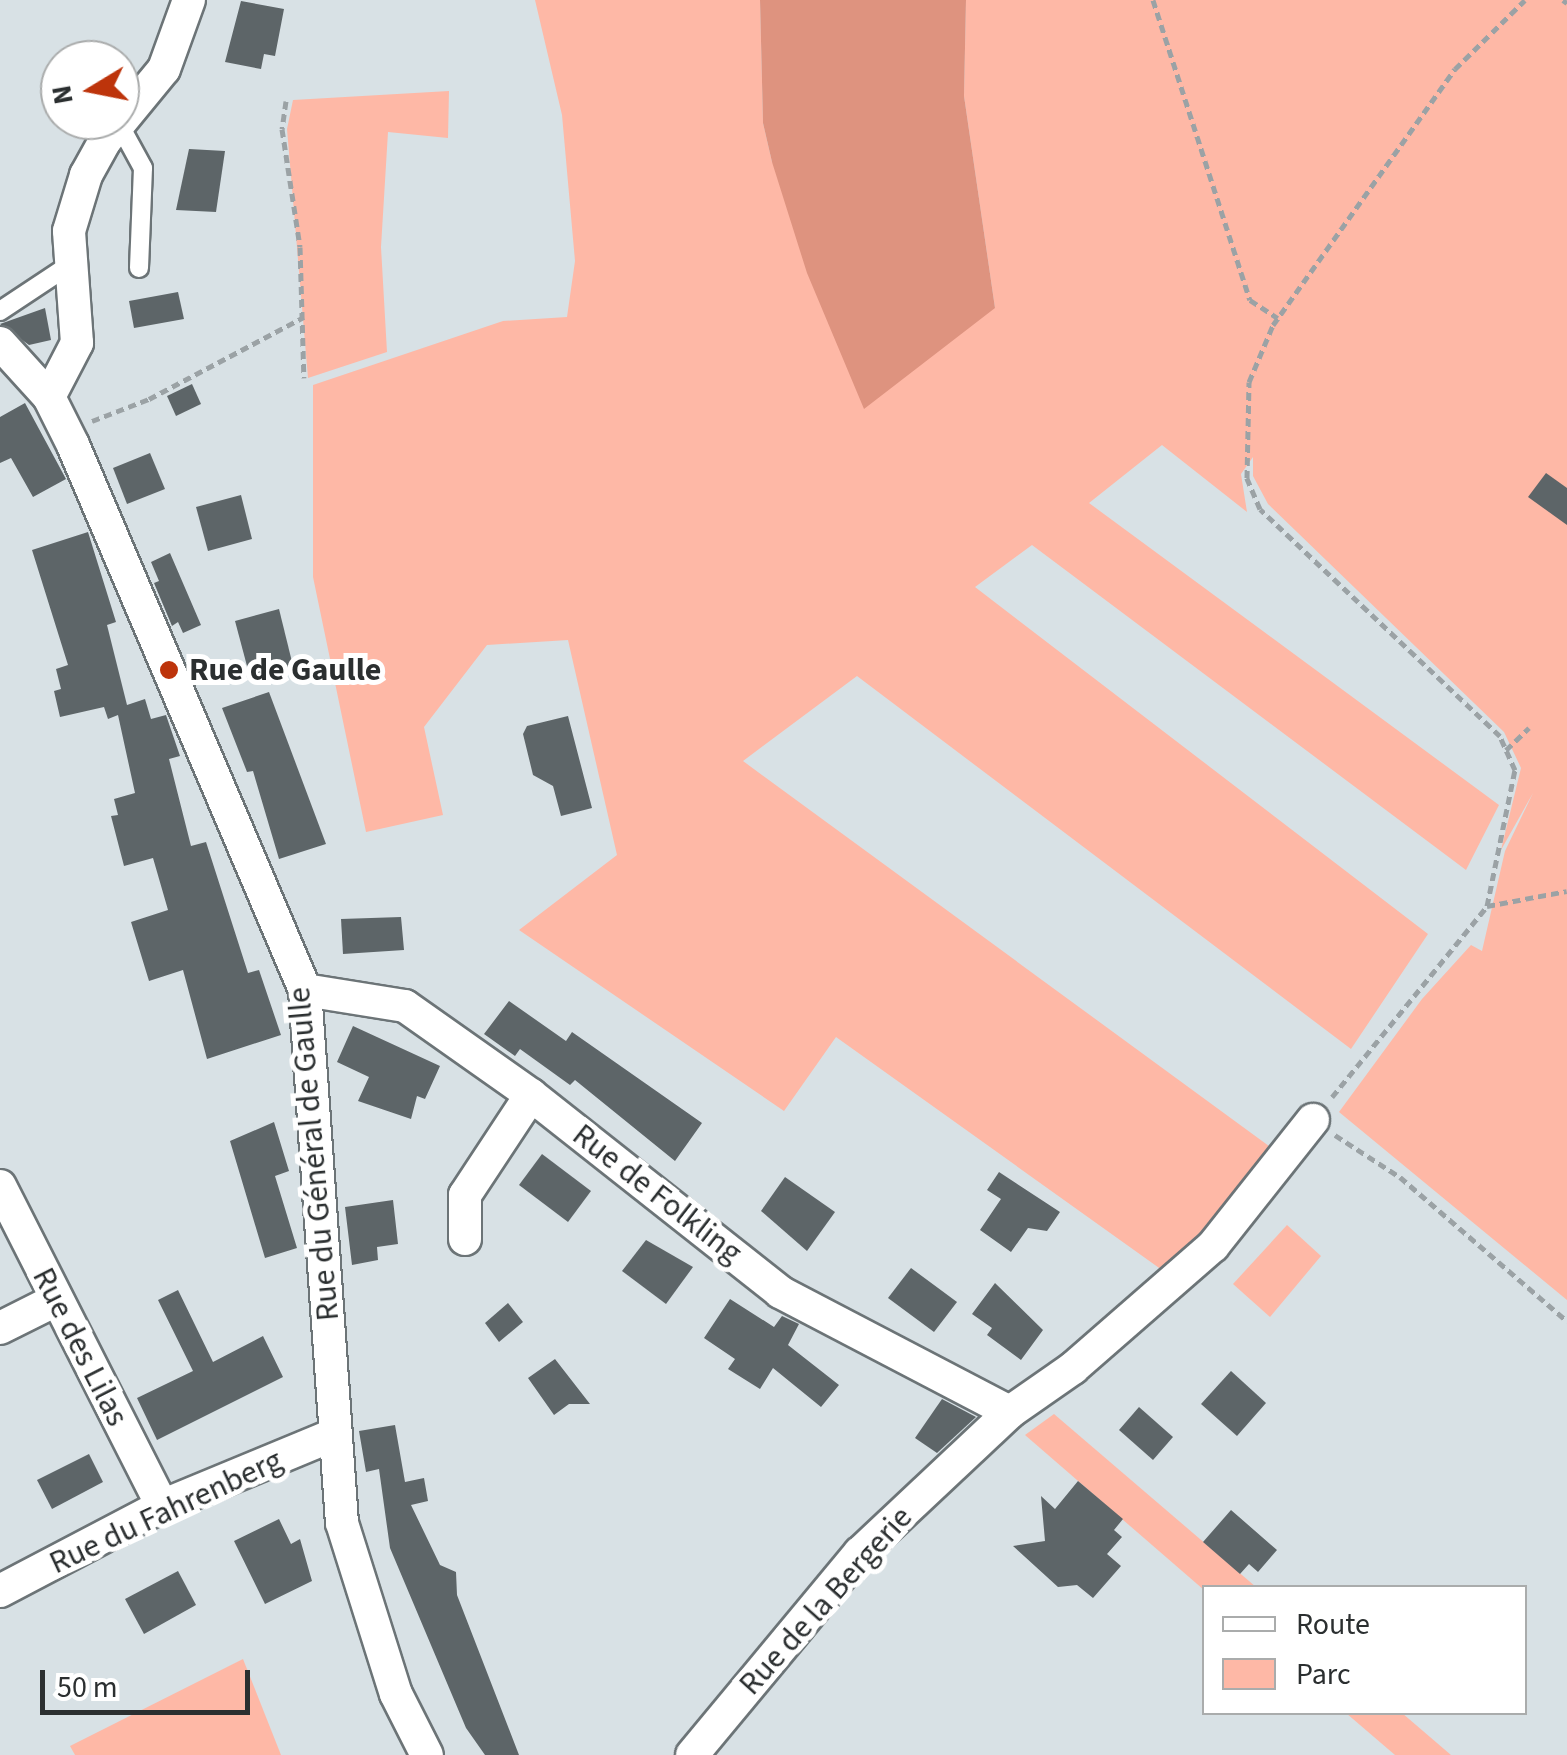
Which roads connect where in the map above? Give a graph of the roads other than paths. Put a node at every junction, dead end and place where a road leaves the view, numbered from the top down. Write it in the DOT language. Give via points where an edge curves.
graph roads {
  1 [pos="189,0"];
  2 [pos="140,98"];
  3 [pos="109,140"];
  4 [pos="128,140"];
  5 [pos="71,264"];
  6 [pos="139,268"];
  7 [pos="0,310"];
  8 [pos="0,343"];
  9 [pos="49,397"];
  10 [pos="305,990"];
  11 [pos="531,1095"];
  12 [pos="1313,1120"];
  13 [pos="0,1186"];
  14 [pos="465,1239"];
  15 [pos="54,1301"];
  16 [pos="0,1328"];
  17 [pos="1010,1412"];
  18 [pos="333,1436"];
  19 [pos="162,1506"];
  20 [pos="0,1591"];
  21 [pos="427,1755"];
  22 [pos="692,1755"];
  1 -- 2 [label="street" via="164,69"];
  3 -- 5 [label="street" via="86,176 69,231"];
  4 -- 6 [label="lane" via="143,168"];
  5 -- 7 [label="lane"];
  5 -- 9 [label="street" via="78,343"];
  8 -- 9 [label="street, Rue du Général de Gaulle"];
  9 -- 10 [label="street, Rue du Général de Gaulle"];
  10 -- 11 [label="street, Rue de Folkling" via="405,1006"];
  10 -- 18 [label="street, Rue du Général de Gaulle" via="332,1310"];
  11 -- 14 [label="street" via="465,1195"];
  11 -- 17 [label="street, Rue de Folkling" via="780,1292"];
  12 -- 17 [label="street, Rue de la Bergerie" via="1213,1246 1074,1368"];
  13 -- 15 [label="street, Rue des Lilas"];
  15 -- 16 [label="street"];
  15 -- 19 [label="street, Rue des Lilas"];
  17 -- 22 [label="street, Rue de la Bergerie" via="860,1553"];
  18 -- 19 [label="street, Rue du Fahrenberg"];
  18 -- 21 [label="street, Rue du Général de Gaulle" via="342,1524 396,1694"];
  19 -- 20 [label="street, Rue du Fahrenberg"];
}
